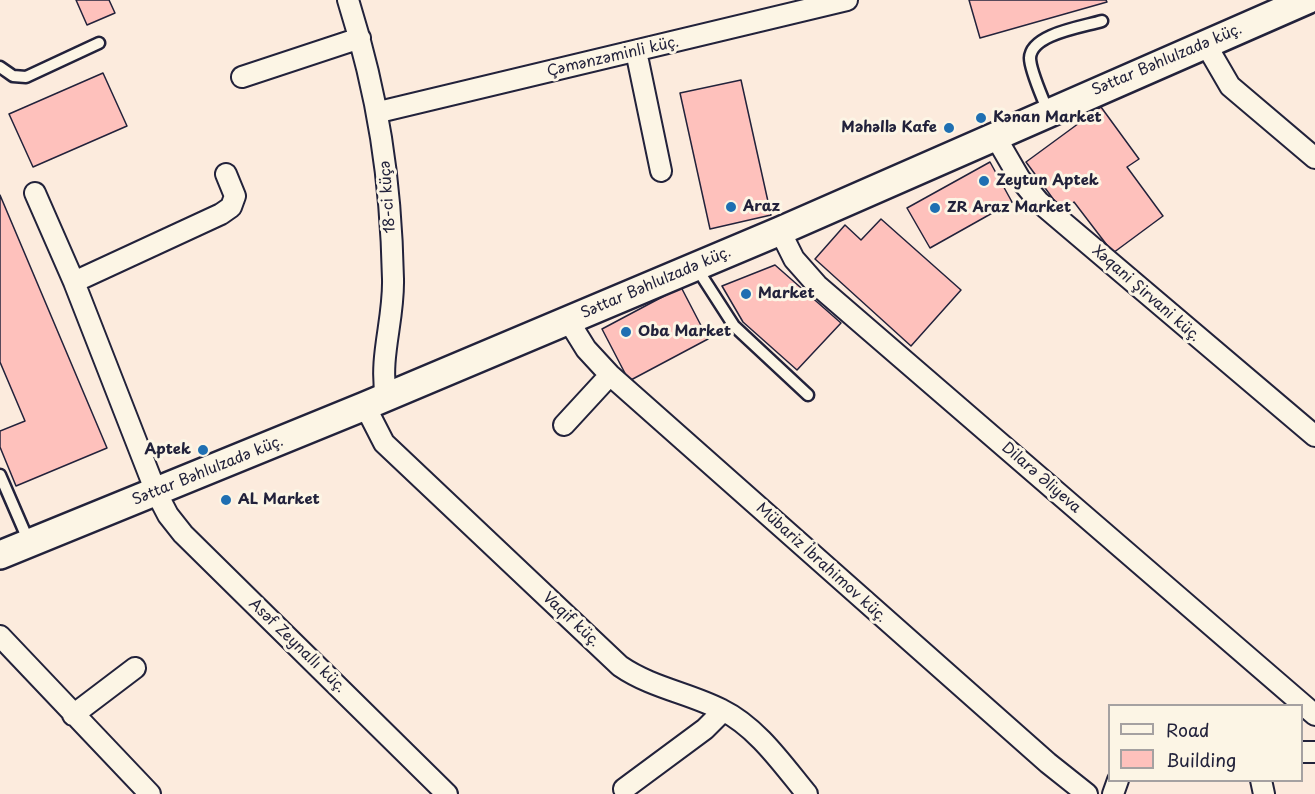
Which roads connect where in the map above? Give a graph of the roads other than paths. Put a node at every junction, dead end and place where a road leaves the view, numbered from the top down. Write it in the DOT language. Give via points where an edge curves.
graph roads {
  1 [pos="348,0"];
  2 [pos="846,0"];
  3 [pos="1307,0"];
  4 [pos="1102,21"];
  5 [pos="360,38"];
  6 [pos="99,43"];
  7 [pos="1205,43"];
  8 [pos="636,51"];
  9 [pos="0,67"];
  10 [pos="242,76"];
  11 [pos="379,112"];
  12 [pos="1048,112"];
  13 [pos="995,136"];
  14 [pos="1315,158"];
  15 [pos="661,171"];
  16 [pos="226,174"];
  17 [pos="35,193"];
  18 [pos="780,231"];
  19 [pos="696,267"];
  20 [pos="74,282"];
  21 [pos="568,320"];
  22 [pos="610,375"];
  23 [pos="808,395"];
  24 [pos="376,402"];
  25 [pos="564,425"];
  26 [pos="1315,436"];
  27 [pos="0,475"];
  28 [pos="156,492"];
  29 [pos="29,543"];
  30 [pos="0,555"];
  31 [pos="0,636"];
  32 [pos="135,668"];
  33 [pos="1302,704"];
  34 [pos="1303,705"];
  35 [pos="723,711"];
  36 [pos="73,715"];
  37 [pos="1315,715"];
  38 [pos="624,789"];
  39 [pos="150,794"];
  40 [pos="447,794"];
  41 [pos="807,794"];
  42 [pos="1087,794"];
  1 -- 5 [label="street, 18-ci küçə"];
  2 -- 8 [label="street, Çəmənzəminli küç."];
  3 -- 7 [label="street, Səttar Bəhlulzadə küç."];
  4 -- 12 [label="lane" via="1040,40 1032,48 1030,60"];
  5 -- 10 [label="street"];
  5 -- 11 [label="street, 18-ci küçə"];
  6 -- 9 [label="lane" via="26,77 13,76"];
  7 -- 12 [label="street, Səttar Bəhlulzadə küç."];
  7 -- 14 [label="street" via="1230,86"];
  8 -- 11 [label="street, Çəmənzəminli küç."];
  8 -- 15 [label="street"];
  11 -- 24 [label="street, 18-ci küçə" via="386,156 393,279 392,317"];
  12 -- 13 [label="street, Səttar Bəhlulzadə küç."];
  13 -- 18 [label="street, Səttar Bəhlulzadə küç."];
  13 -- 26 [label="street, Xəqani Şirvani küç." via="1039,202"];
  16 -- 20 [label="street" via="235,196 231,207"];
  17 -- 20 [label="street, Asəf Zeynallı küç."];
  18 -- 19 [label="street, Səttar Bəhlulzadə küç."];
  18 -- 33 [label="street, Dilarə Əliyeva" via="794,259 818,285"];
  19 -- 21 [label="street, Səttar Bəhlulzadə küç."];
  19 -- 23 [label="lane" via="735,326"];
  20 -- 28 [label="street, Asəf Zeynallı küç."];
  21 -- 22 [label="street, Mübariz İbrahimov küç." via="586,349"];
  21 -- 24 [label="street, Səttar Bəhlulzadə küç."];
  22 -- 25 [label="street"];
  22 -- 42 [label="street, Mübariz İbrahimov küç."];
  24 -- 28 [label="street, Səttar Bəhlulzadə küç."];
  24 -- 35 [label="street, Vaqif küç." via="384,443 621,666 654,685"];
  27 -- 29 [label="lane"];
  28 -- 29 [label="street, Səttar Bəhlulzadə küç."];
  28 -- 40 [label="street, Asəf Zeynallı küç." via="183,534"];
  29 -- 30 [label="street, Səttar Bəhlulzadə küç."];
  31 -- 36 [label="street"];
  32 -- 36 [label="street"];
  34 -- 37 [label="street, Dilarə Əliyeva"];
  35 -- 38 [label="street"];
  35 -- 41 [label="street, Vaqif küç." via="774,754"];
  36 -- 39 [label="street"];
}
